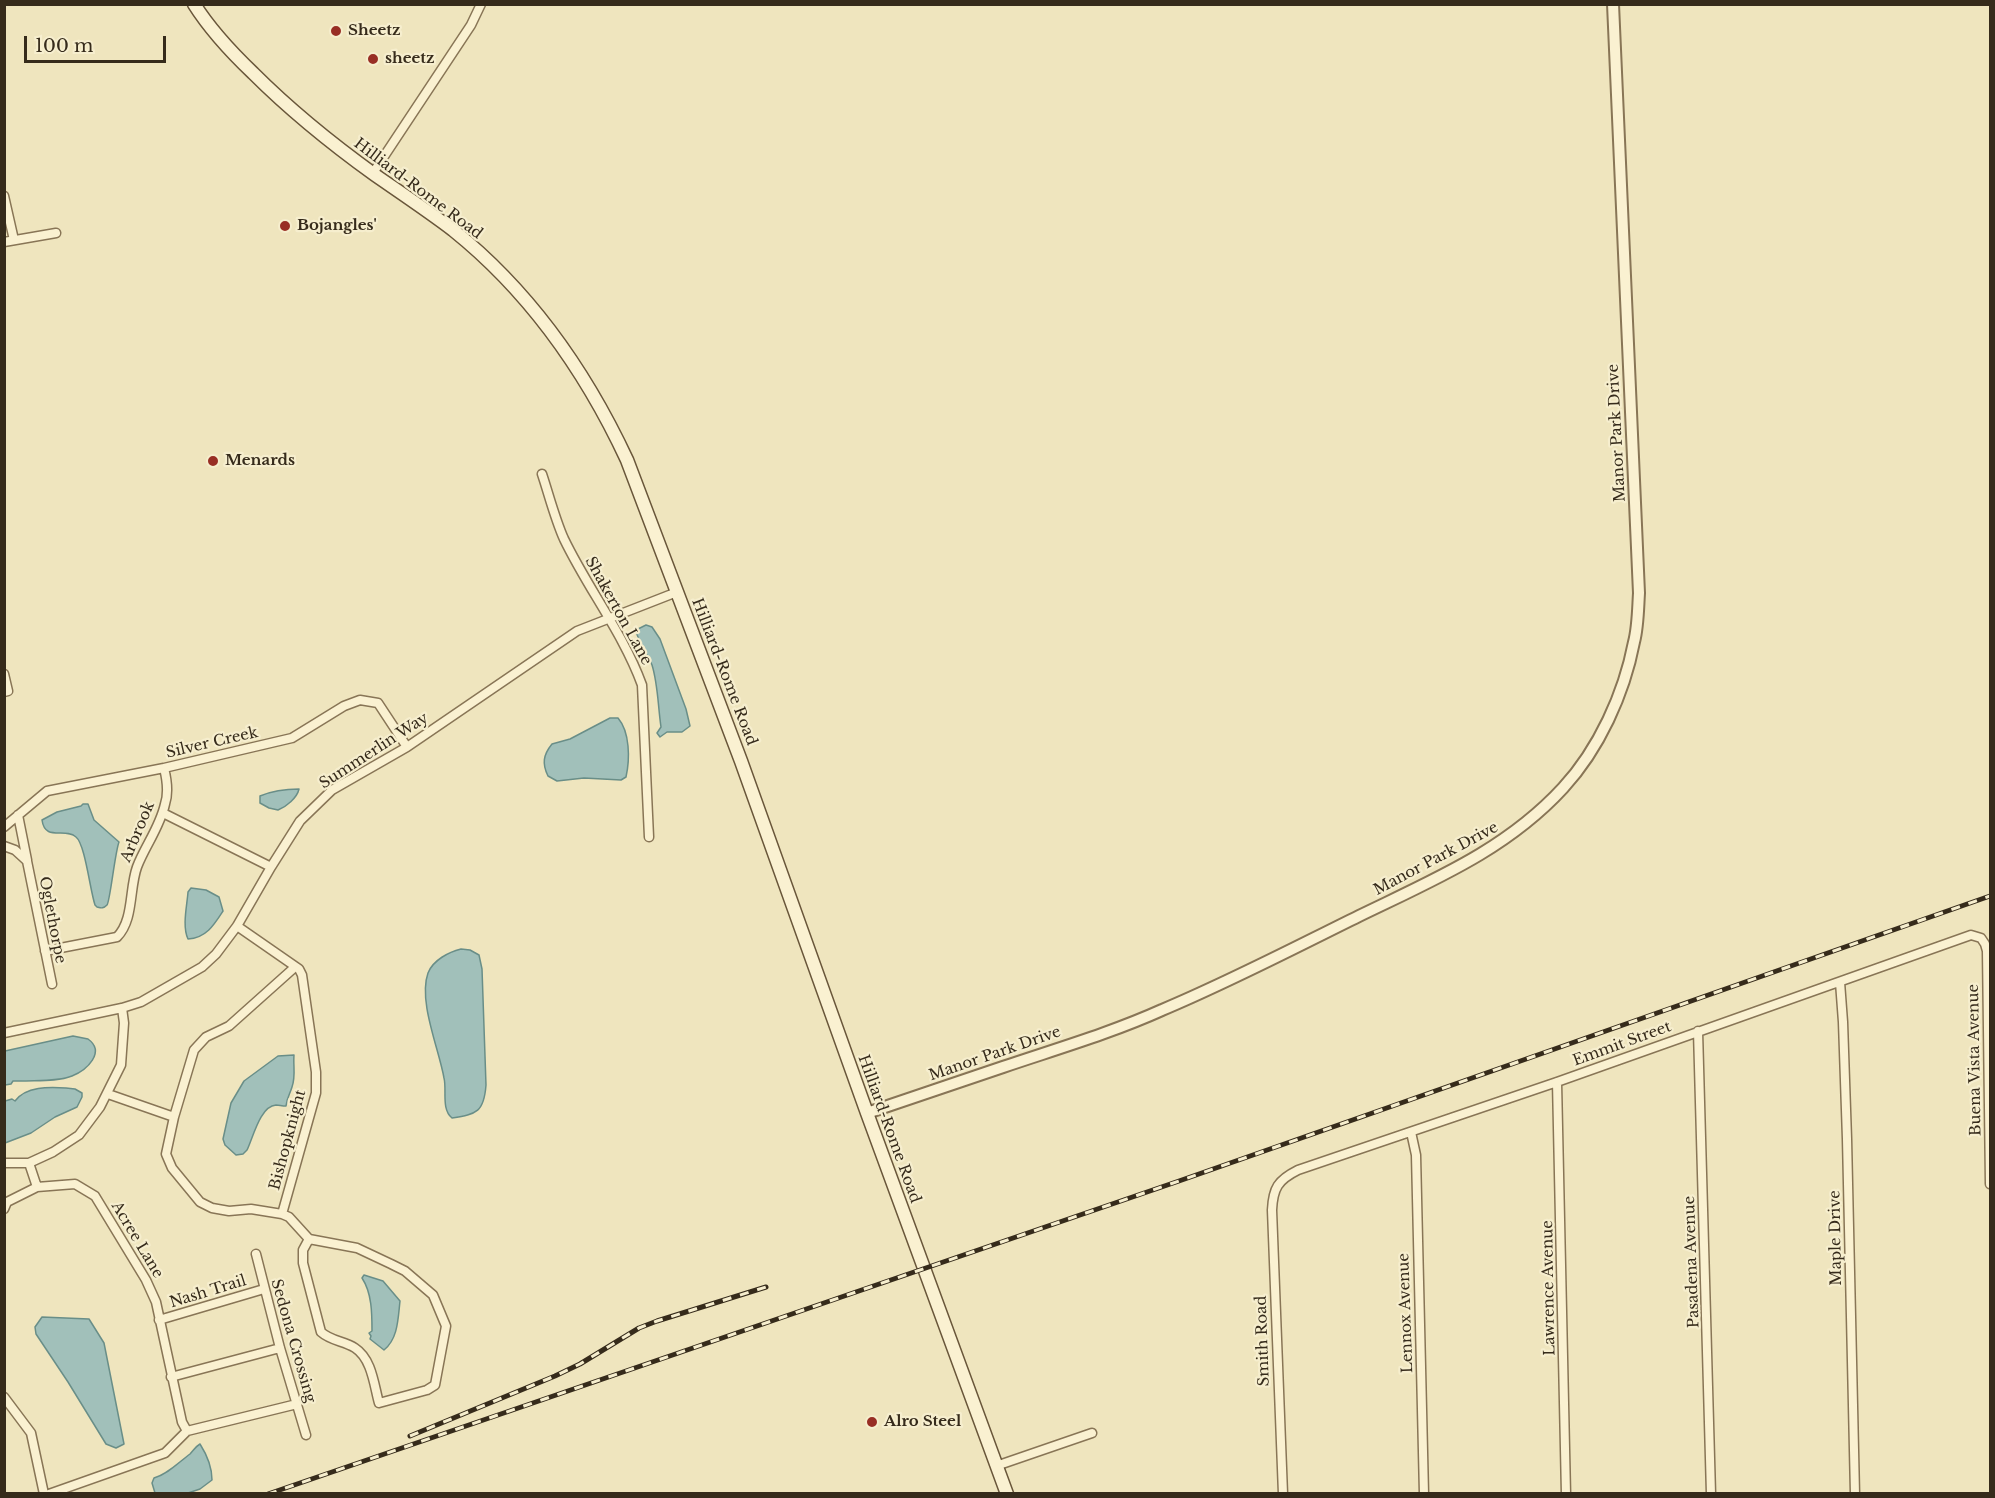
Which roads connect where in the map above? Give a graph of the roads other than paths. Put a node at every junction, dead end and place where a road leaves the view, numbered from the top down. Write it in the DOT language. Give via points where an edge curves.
graph roads {
  1 [pos="194,4"];
  2 [pos="481,4"];
  3 [pos="1613,4"];
  4 [pos="373,173"];
  5 [pos="4,196"];
  6 [pos="56,233"];
  7 [pos="9,241"];
  8 [pos="542,474"];
  9 [pos="677,592"];
  10 [pos="610,616"];
  11 [pos="4,674"];
  12 [pos="6,691"];
  13 [pos="407,747"];
  14 [pos="164,768"];
  15 [pos="163,813"];
  16 [pos="18,815"];
  17 [pos="4,827"];
  18 [pos="649,837"];
  19 [pos="4,846"];
  20 [pos="27,861"];
  21 [pos="271,867"];
  22 [pos="237,926"];
  23 [pos="1981,938"];
  24 [pos="45,951"];
  25 [pos="296,967"];
  26 [pos="1840,982"];
  27 [pos="52,984"];
  28 [pos="122,1008"];
  29 [pos="1698,1031"];
  30 [pos="4,1033"];
  31 [pos="1557,1082"];
  32 [pos="108,1094"];
  33 [pos="867,1113"];
  34 [pos="174,1117"];
  35 [pos="1411,1132"];
  36 [pos="4,1163"];
  37 [pos="29,1163"];
  38 [pos="1990,1184"];
  39 [pos="1276,1187"];
  40 [pos="37,1188"];
  41 [pos="4,1209"];
  42 [pos="282,1214"];
  43 [pos="309,1239"];
  44 [pos="256,1254"];
  45 [pos="264,1289"];
  46 [pos="159,1320"];
  47 [pos="280,1348"];
  48 [pos="171,1377"];
  49 [pos="4,1397"];
  50 [pos="297,1404"];
  51 [pos="188,1431"];
  52 [pos="1092,1433"];
  53 [pos="306,1436"];
  54 [pos="996,1466"];
  55 [pos="44,1494"];
  56 [pos="50,1494"];
  57 [pos="1007,1494"];
  58 [pos="1282,1494"];
  59 [pos="1424,1494"];
  60 [pos="1566,1494"];
  61 [pos="1711,1494"];
  62 [pos="1855,1494"];
  1 -- 4 [label="main road, Hilliard-Rome Road" via="225,46 283,102"];
  2 -- 4 [label="street"];
  3 -- 33 [label="street, Manor Park Drive" via="1639,593 1635,641 1625,675 1611,713 1581,766 1535,816 1507,838 1450,872 1315,938 1161,1011"];
  4 -- 9 [label="main road, Hilliard-Rome Road" via="466,241 513,287 558,340 595,395 619,442"];
  5 -- 7 [label="street"];
  6 -- 7 [label="street"];
  8 -- 10 [label="street, Shakerton Lane" via="564,538"];
  9 -- 10 [label="street, Summerlin Way"];
  9 -- 33 [label="main road, Hilliard-Rome Road"];
  10 -- 13 [label="street, Summerlin Way" via="577,631"];
  10 -- 18 [label="street, Shakerton Lane" via="642,685"];
  11 -- 12 [label="street"];
  13 -- 14 [label="street, Silver Creek" via="378,703 360,700 292,738"];
  13 -- 21 [label="street, Summerlin Way" via="332,790 300,821"];
  14 -- 15 [label="street, Arbrook" via="168,783"];
  14 -- 16 [label="street, Silver Creek" via="47,791"];
  15 -- 21 [label="street"];
  15 -- 24 [label="street, Arbrook" via="136,868 124,929 117,936"];
  16 -- 17 [label="street, Silver Creek"];
  16 -- 20 [label="street, Oglethorpe"];
  19 -- 20 [label="street, Oglethorpe"];
  20 -- 24 [label="street, Oglethorpe"];
  21 -- 22 [label="street, Summerlin Way"];
  22 -- 25 [label="street"];
  22 -- 28 [label="street, Summerlin Way" via="202,967 141,1002"];
  23 -- 26 [label="street, Emmit Street" via="1963,936"];
  23 -- 38 [label="street, Buena Vista Avenue" via="1987,951"];
  24 -- 27 [label="street, Oglethorpe"];
  25 -- 34 [label="street" via="230,1026 206,1037 194,1050"];
  25 -- 42 [label="street, Bishopknight" via="302,975 316,1093"];
  26 -- 29 [label="street, Emmit Street"];
  26 -- 62 [label="street, Maple Drive" via="1848,1139"];
  28 -- 30 [label="street, Summerlin Way"];
  28 -- 32 [label="street" via="121,1065"];
  29 -- 31 [label="street, Emmit Street"];
  29 -- 61 [label="street, Pasadena Avenue"];
  31 -- 35 [label="street, Emmit Street"];
  31 -- 60 [label="street, Lawrence Avenue"];
  32 -- 34 [label="street"];
  32 -- 37 [label="street" via="78,1135"];
  33 -- 54 [label="main road, Hilliard-Rome Road"];
  34 -- 42 [label="street" via="166,1154 172,1168 200,1202 229,1211 251,1209"];
  35 -- 39 [label="street, Emmit Street" via="1298,1170"];
  35 -- 59 [label="street, Lennox Avenue" via="1416,1155"];
  36 -- 37 [label="street"];
  37 -- 40 [label="street"];
  39 -- 58 [label="street, Smith Road" via="1272,1210"];
  40 -- 41 [label="street, Acree Lane" via="7,1202"];
  40 -- 46 [label="street, Acree Lane" via="75,1184 94,1196 146,1280"];
  42 -- 43 [label="street"];
  43 -- 43 [label="street" via="303,1250 303,1263 321,1332 363,1355 379,1403 435,1385 446,1326 433,1294 391,1263 357,1248"];
  44 -- 45 [label="street, Sedona Crossing"];
  45 -- 46 [label="street, Nash Trail"];
  45 -- 47 [label="street, Sedona Crossing"];
  46 -- 48 [label="street, Acree Lane"];
  47 -- 48 [label="street"];
  47 -- 50 [label="street, Sedona Crossing"];
  48 -- 51 [label="street, Acree Lane" via="182,1422"];
  49 -- 55 [label="street" via="30,1433"];
  50 -- 51 [label="street"];
  50 -- 53 [label="street, Sedona Crossing"];
  51 -- 56 [label="street" via="165,1453"];
  52 -- 54 [label="street"];
  54 -- 57 [label="main road, Hilliard-Rome Road"];
}
